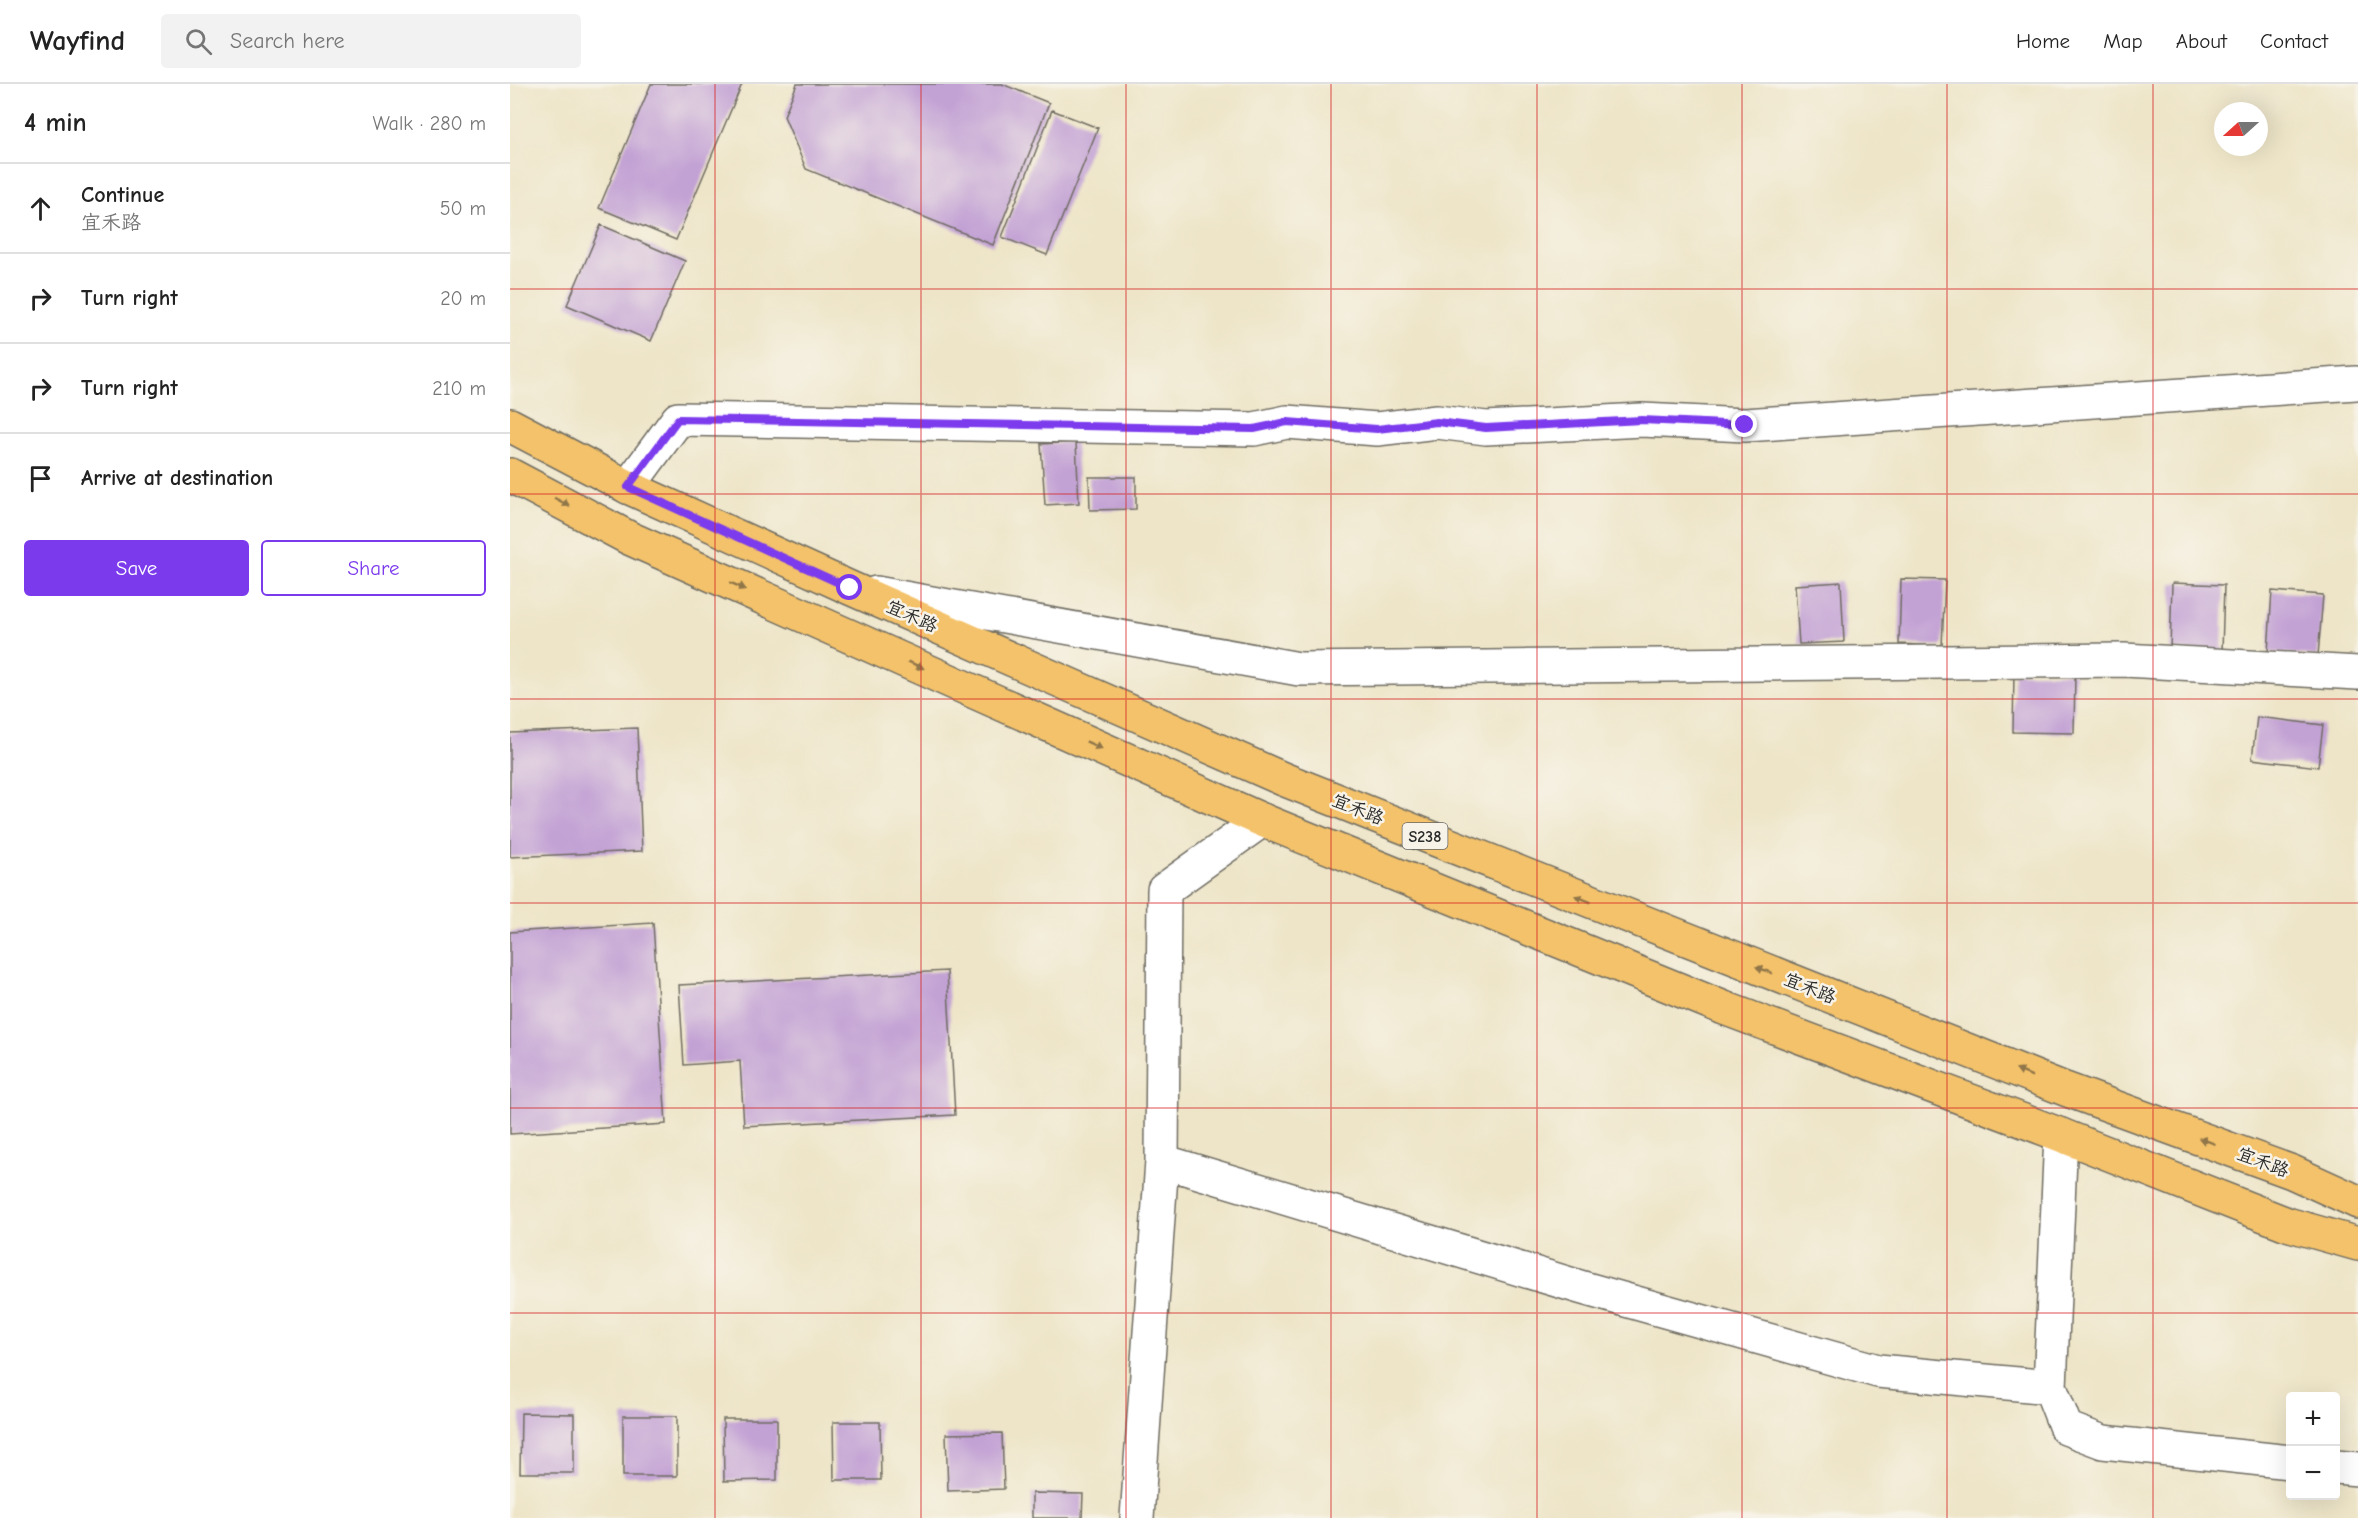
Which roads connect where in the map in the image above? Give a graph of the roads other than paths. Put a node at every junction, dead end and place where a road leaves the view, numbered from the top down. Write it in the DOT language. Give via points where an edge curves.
graph roads {
  1 [pos="2356,383"];
  2 [pos="510,425"];
  3 [pos="510,475"];
  4 [pos="628,487"];
  5 [pos="850,588"];
  6 [pos="2358,673"];
  7 [pos="1262,820"];
  8 [pos="2061,1135"];
  9 [pos="1162,1161"];
  10 [pos="2358,1202"];
  11 [pos="2358,1244"];
  12 [pos="2050,1387"];
  13 [pos="2286,1462"];
  14 [pos="2340,1467"];
  15 [pos="2358,1469"];
  16 [pos="1137,1518"];
  1 -- 4 [label="street" via="1745,425 1642,420 1486,428 1437,422 1377,429 1287,422 1254,429 678,419"];
  2 -- 4 [label="main road, 宜禾路 / S238"];
  3 -- 7 [label="main road, S238, one-way" via="629,538"];
  4 -- 5 [label="main road, 宜禾路 / S238"];
  5 -- 6 [label="street" via="1299,669 2124,660"];
  10 -- 5 [label="main road, 宜禾路 / S238, one-way" via="2292,1172 2065,1089 1283,779"];
  7 -- 8 [label="main road, S238" via="1724,1008"];
  7 -- 9 [label="street" via="1164,890"];
  8 -- 11 [label="main road, S238" via="2287,1224"];
  8 -- 12 [label="street"];
  9 -- 12 [label="street" via="1594,1291 1878,1371"];
  9 -- 16 [label="street"];
  12 -- 13 [label="street" via="2066,1428 2103,1442"];
  14 -- 15 [label="street"];
}
